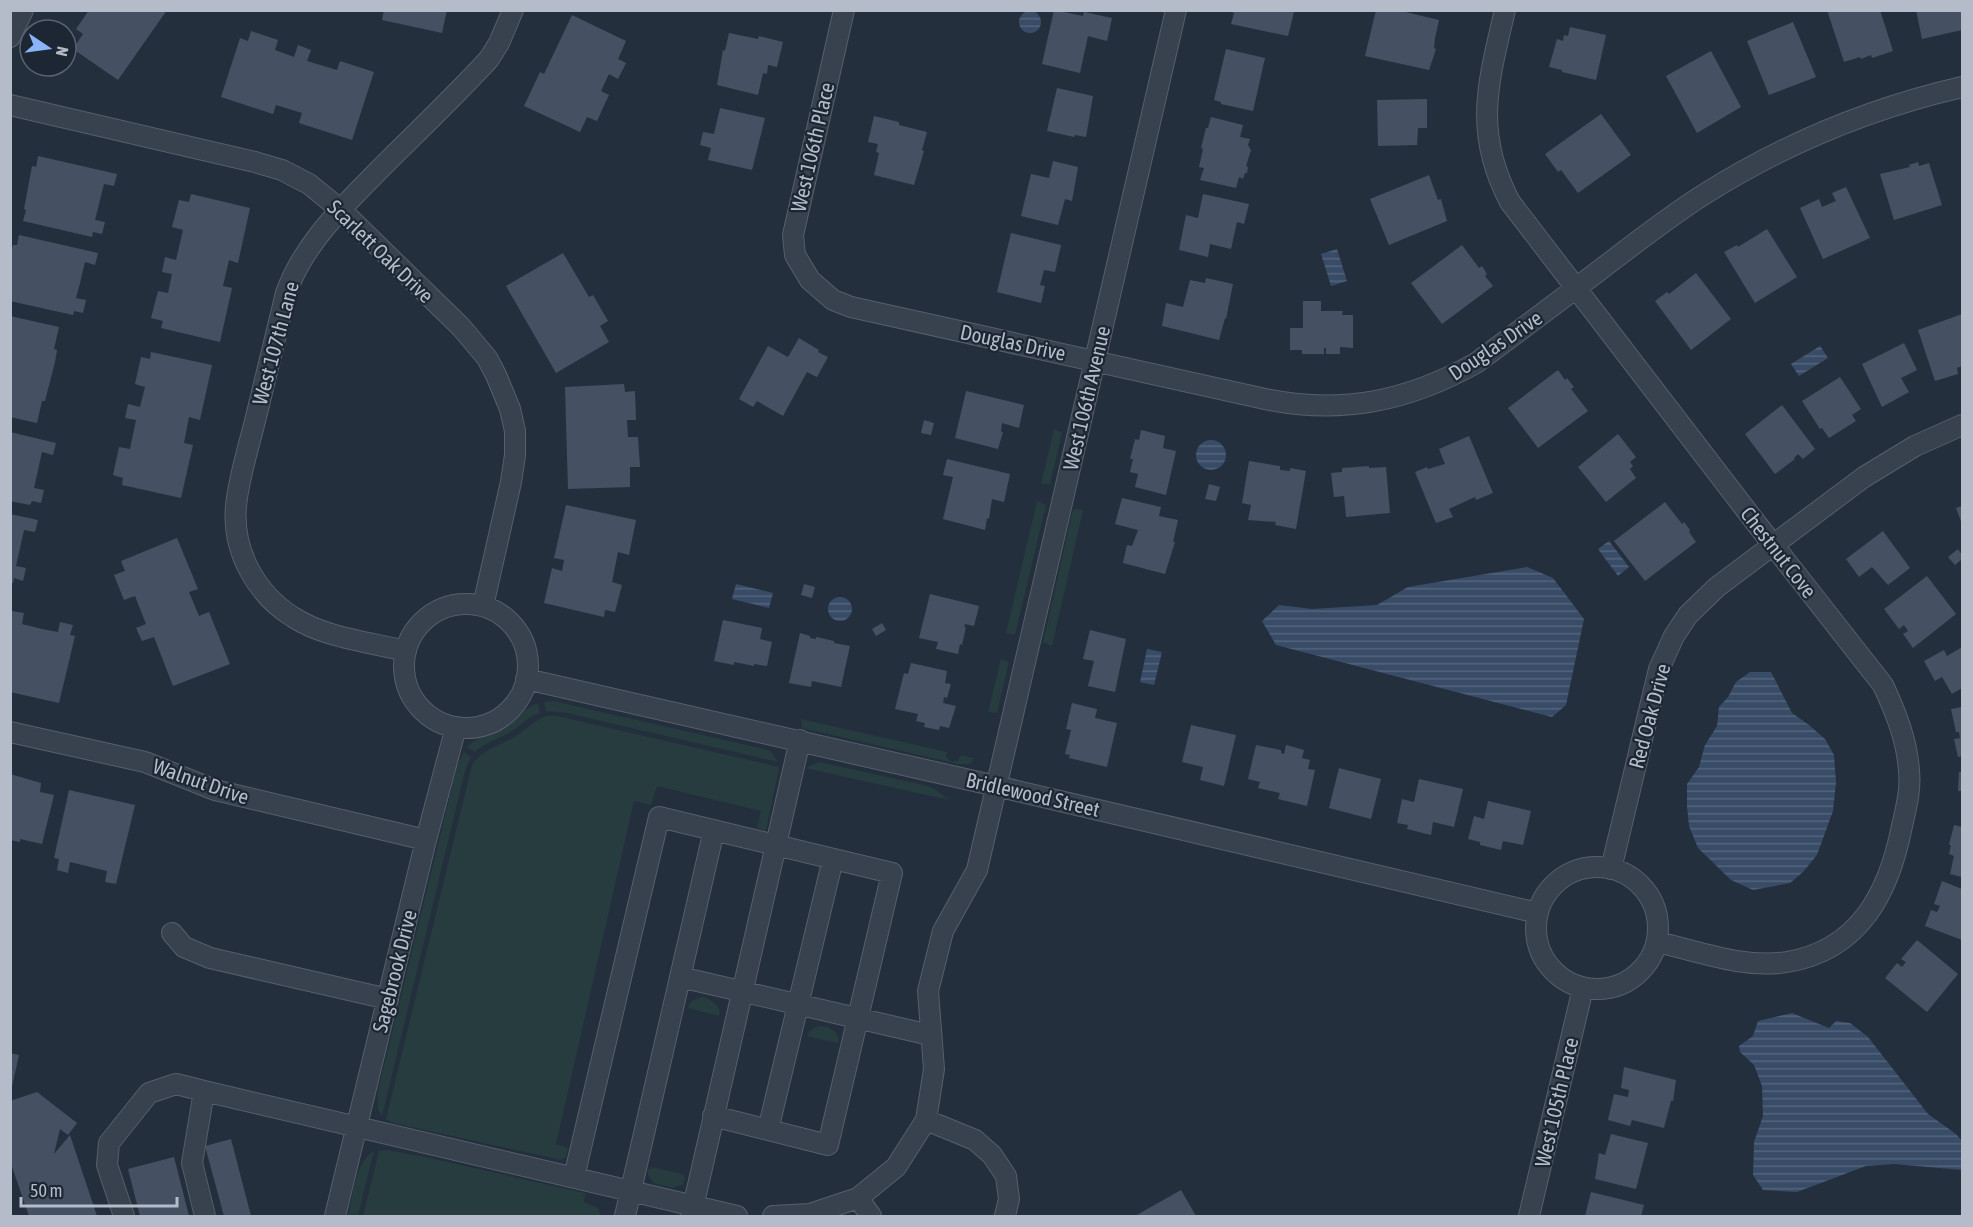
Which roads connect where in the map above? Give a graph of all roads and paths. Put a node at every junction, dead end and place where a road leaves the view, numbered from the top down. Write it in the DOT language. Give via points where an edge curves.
graph roads {
  1 [pos="23,10"];
  2 [pos="513,10"];
  3 [pos="844,10"];
  4 [pos="1176,10"];
  5 [pos="1505,10"];
  6 [pos="10,37"];
  7 [pos="1962,87"];
  8 [pos="10,105"];
  9 [pos="341,210"];
  10 [pos="810,280"];
  11 [pos="1575,289"];
  12 [pos="1095,361"];
  13 [pos="1962,425"];
  14 [pos="1773,545"];
  15 [pos="483,606"];
  16 [pos="406,651"];
  17 [pos="526,679"];
  18 [pos="456,727"];
  19 [pos="10,732"];
  20 [pos="800,740"];
  21 [pos="996,786"];
  22 [pos="714,830"];
  23 [pos="426,840"];
  24 [pos="775,845"];
  25 [pos="833,859"];
  26 [pos="1611,869"];
  27 [pos="1538,913"];
  28 [pos="172,933"];
  29 [pos="1657,942"];
  30 [pos="680,977"];
  31 [pos="1583,987"];
  32 [pos="741,992"];
  33 [pos="388,999"];
  34 [pos="798,1004"];
  35 [pos="858,1018"];
  36 [pos="930,1035"];
  37 [pos="204,1091"];
  38 [pos="713,1116"];
  39 [pos="926,1120"];
  40 [pos="356,1128"];
  41 [pos="768,1130"];
  42 [pos="574,1177"];
  43 [pos="630,1190"];
  44 [pos="858,1198"];
  45 [pos="692,1211"];
  46 [pos="124,1216"];
  47 [pos="205,1216"];
  48 [pos="334,1216"];
  49 [pos="625,1216"];
  50 [pos="737,1216"];
  51 [pos="773,1216"];
  52 [pos="871,1216"];
  53 [pos="1005,1216"];
  54 [pos="1529,1216"];
  1 -- 6 [label="street"];
  2 -- 9 [label="street, West 107th Lane" via="489,59"];
  3 -- 10 [label="street, West 106th Place" via="793,235 795,255"];
  4 -- 12 [label="street, West 106th Avenue"];
  5 -- 11 [label="street, Chestnut Cove" via="1488,90 1486,120 1490,148 1510,202"];
  7 -- 11 [label="street, Douglas Drive" via="1857,119 1749,168 1670,217"];
  8 -- 9 [label="street, Scarlett Oak Drive" via="269,166 309,184"];
  9 -- 15 [label="street, Scarlett Oak Drive" via="461,327 487,358 505,393 515,431 515,455"];
  9 -- 16 [label="street, West 107th Lane" via="304,252 293,272 238,490 236,524 254,579 281,609 311,627"];
  10 -- 12 [label="street, Douglas Drive" via="833,300 851,307"];
  11 -- 12 [label="street, Douglas Drive" via="1476,363 1430,386 1389,399 1331,406 1289,404"];
  11 -- 14 [label="street, Chestnut Cove"];
  12 -- 21 [label="street, West 106th Avenue"];
  13 -- 14 [label="street, Red Oak Drive" via="1885,463"];
  14 -- 26 [label="street, Red Oak Drive" via="1705,597 1669,646 1659,669"];
  14 -- 29 [label="street, Chestnut Cove" via="1883,684 1896,714 1910,775 1890,874 1876,905 1840,942 1788,962 1743,962"];
  15 -- 16 [label="street" via="459,604 435,612 417,628"];
  15 -- 17 [label="street" via="504,617 519,634 527,656"];
  16 -- 18 [label="street" via="405,676 414,700 432,717"];
  17 -- 18 [label="street" via="517,701 501,717 479,726"];
  17 -- 20 [label="street, Bridlewood Street"];
  18 -- 23 [label="street, Sagebrook Drive"];
  19 -- 23 [label="street, Walnut Drive" via="145,762 215,790"];
  20 -- 21 [label="street, Bridlewood Street"];
  20 -- 24 [label="street"];
  21 -- 27 [label="street, Bridlewood Street"];
  21 -- 36 [label="street, West 106th Avenue" via="977,870 943,931 928,991"];
  22 -- 24 [label="street"];
  22 -- 30 [label="street"];
  22 -- 42 [label="street" via="658,817"];
  23 -- 33 [label="street, Sagebrook Drive"];
  24 -- 25 [label="street"];
  24 -- 32 [label="street"];
  25 -- 34 [label="street"];
  25 -- 35 [label="street" via="892,873"];
  26 -- 27 [label="street" via="1593,867 1566,876 1546,896"];
  26 -- 29 [label="street" via="1635,880 1647,893 1657,917"];
  27 -- 31 [label="street" via="1538,942 1545,960 1558,974"];
  28 -- 33 [label="street" via="184,946 210,958"];
  29 -- 31 [label="street" via="1649,961 1629,981 1611,988"];
  30 -- 32 [label="street"];
  30 -- 43 [label="street"];
  31 -- 54 [label="street, West 105th Place"];
  32 -- 34 [label="street"];
  32 -- 38 [label="street"];
  33 -- 40 [label="street, Sagebrook Drive"];
  34 -- 35 [label="street"];
  34 -- 41 [label="street"];
  35 -- 36 [label="street"];
  35 -- 41 [label="street" via="828,1145"];
  36 -- 39 [label="street, West 106th Avenue" via="934,1069"];
  37 -- 40 [label="street"];
  37 -- 46 [label="street" via="176,1084 149,1093 109,1143 107,1165"];
  37 -- 47 [label="street" via="192,1163"];
  38 -- 41 [label="street"];
  38 -- 45 [label="street"];
  39 -- 44 [label="street" via="896,1167"];
  39 -- 53 [label="street" via="975,1140 992,1155 1006,1176 1009,1199"];
  40 -- 42 [label="street"];
  40 -- 48 [label="street, Sagebrook Drive"];
  42 -- 43 [label="street"];
  43 -- 45 [label="street"];
  43 -- 49 [label="street"];
  44 -- 51 [label="street" via="810,1214"];
  44 -- 52 [label="street"];
  45 -- 50 [label="street"];
}
